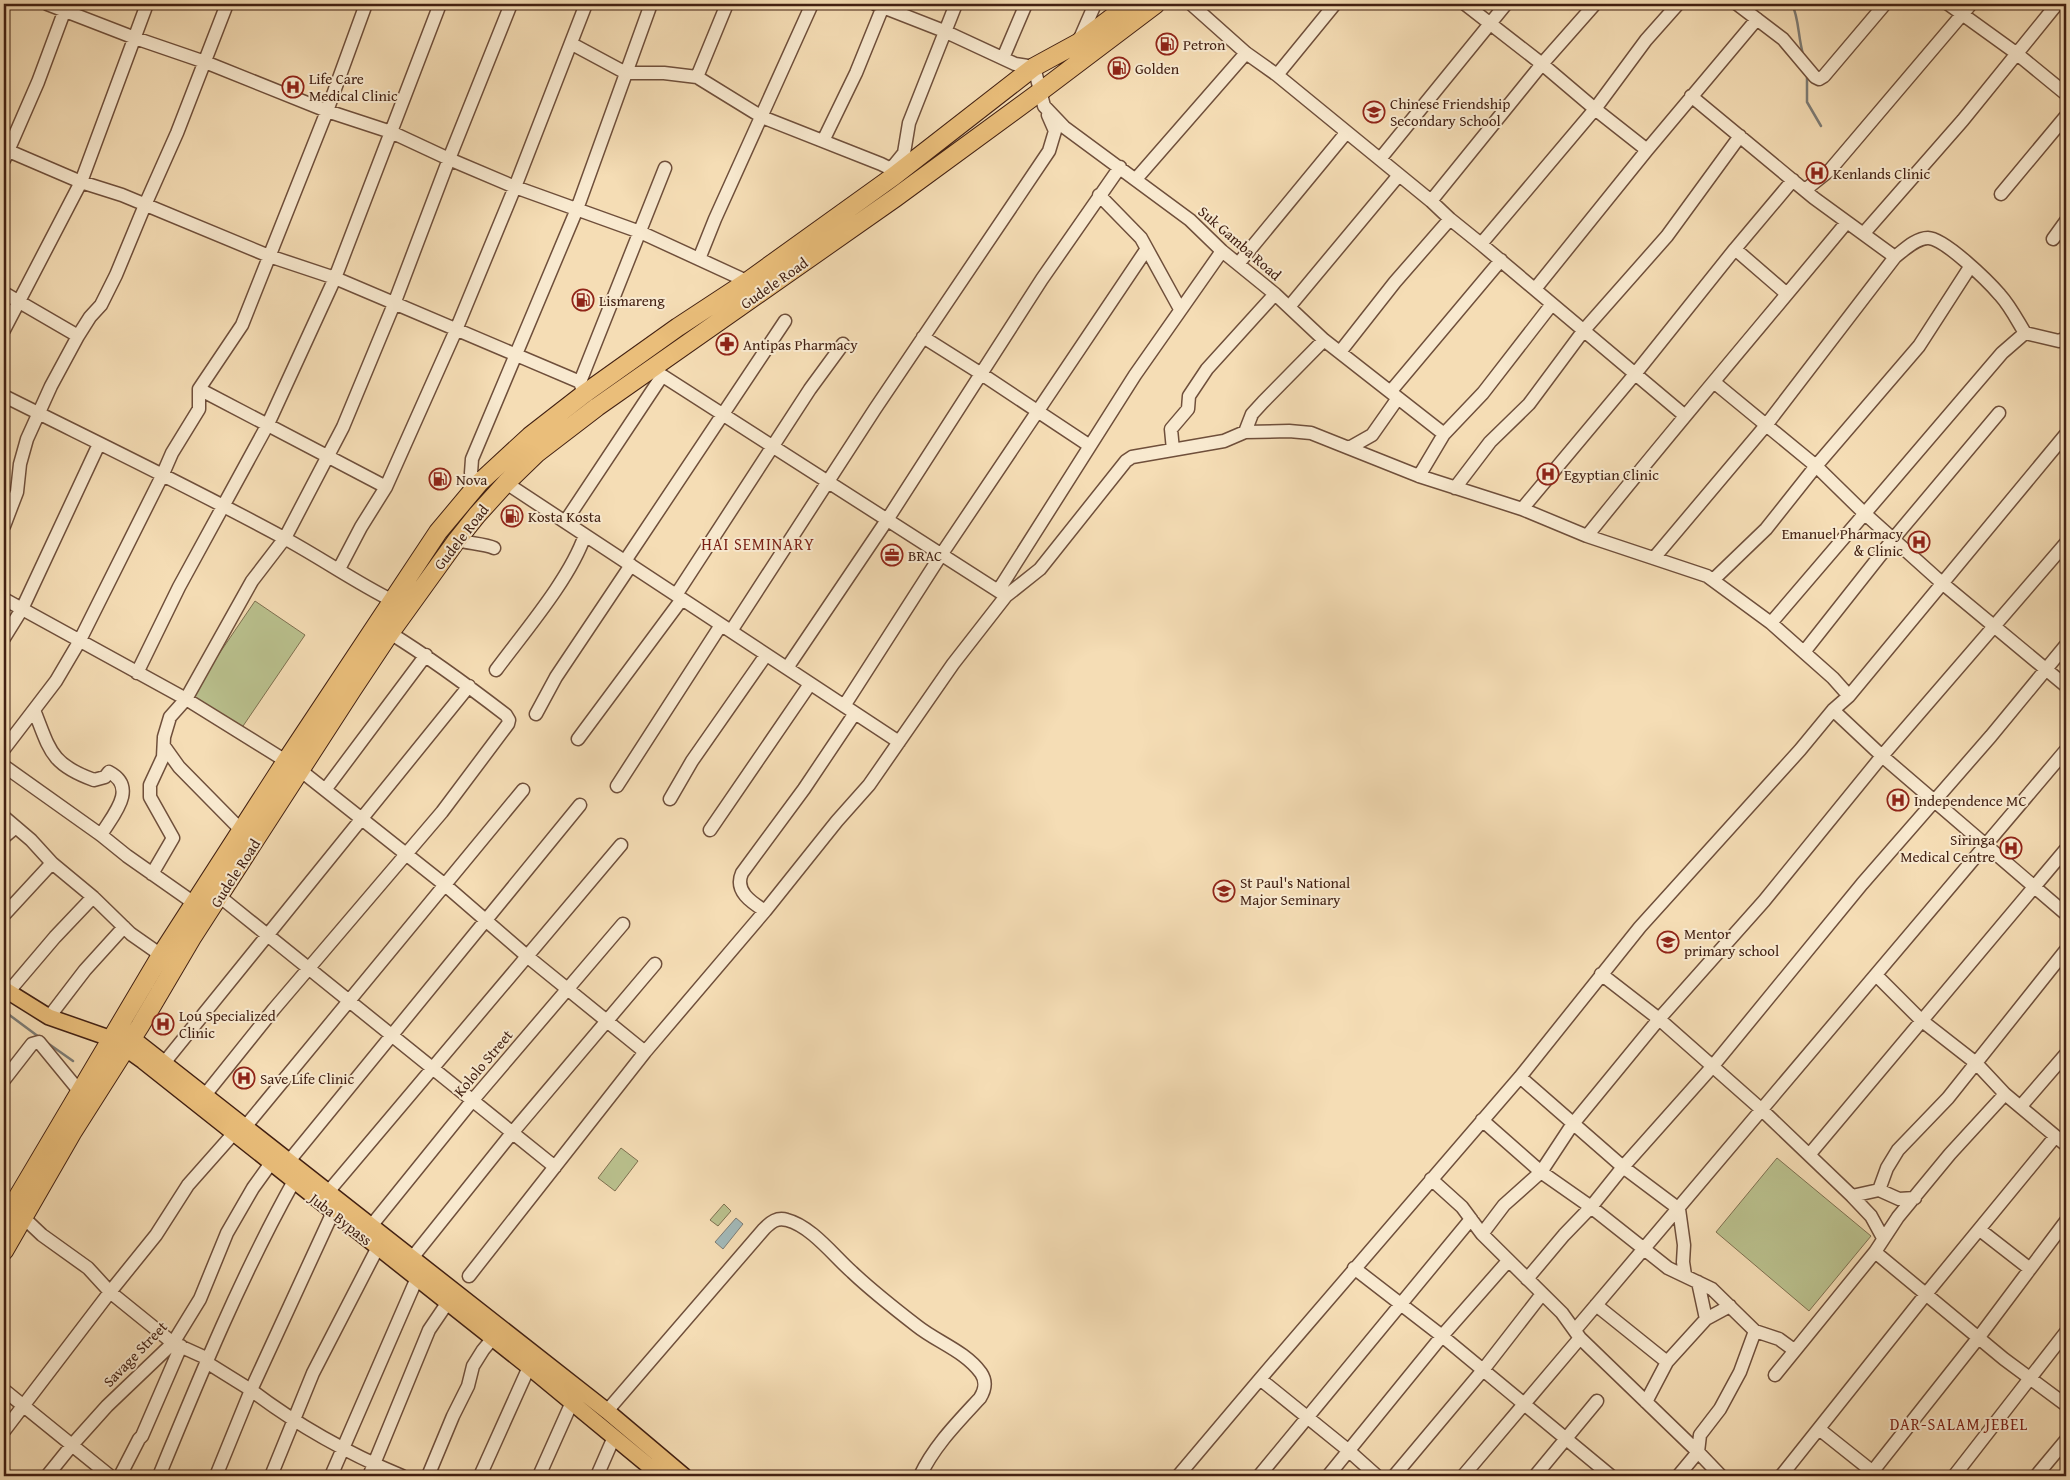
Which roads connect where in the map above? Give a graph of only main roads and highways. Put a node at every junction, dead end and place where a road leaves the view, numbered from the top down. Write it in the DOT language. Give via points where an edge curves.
graph roads {
  1 [pos="1130,4"];
  2 [pos="1156,4"];
  3 [pos="403,595"];
  4 [pos="293,765"];
  5 [pos="5,993"];
  6 [pos="123,1042"];
  7 [pos="239,1130"];
  8 [pos="10,1214"];
  9 [pos="4,1251"];
  10 [pos="658,1475"];
  11 [pos="684,1476"];
  1 -- 3 [label="highway, Gudele Road" via="1078,43 1034,67 748,281 582,388 479,483 438,532"];
  2 -- 3 [label="highway, Gudele Road" via="1043,99 763,290 657,373 569,428 537,453"];
  3 -- 4 [label="highway, Gudele Road"];
  3 -- 4 [label="highway, Gudele Road" via="390,633"];
  4 -- 6 [label="highway, Gudele Road" via="219,896"];
  4 -- 6 [label="highway, Gudele Road" via="242,831 161,955"];
  5 -- 6 [label="main road, Juba Bypass" via="49,1017"];
  6 -- 7 [label="main road, Juba Bypass" via="143,1061"];
  6 -- 7 [label="main road, Juba Bypass" via="164,1063 205,1096"];
  6 -- 8 [label="highway, Gudele Road" via="72,1133"];
  6 -- 8 [label="highway, Gudele Road" via="80,1092"];
  7 -- 10 [label="main road, Juba Bypass" via="271,1163 529,1366"];
  7 -- 11 [label="main road, Juba Bypass" via="289,1161 607,1411"];
  8 -- 9 [label="highway, Gudele Road"];
}
